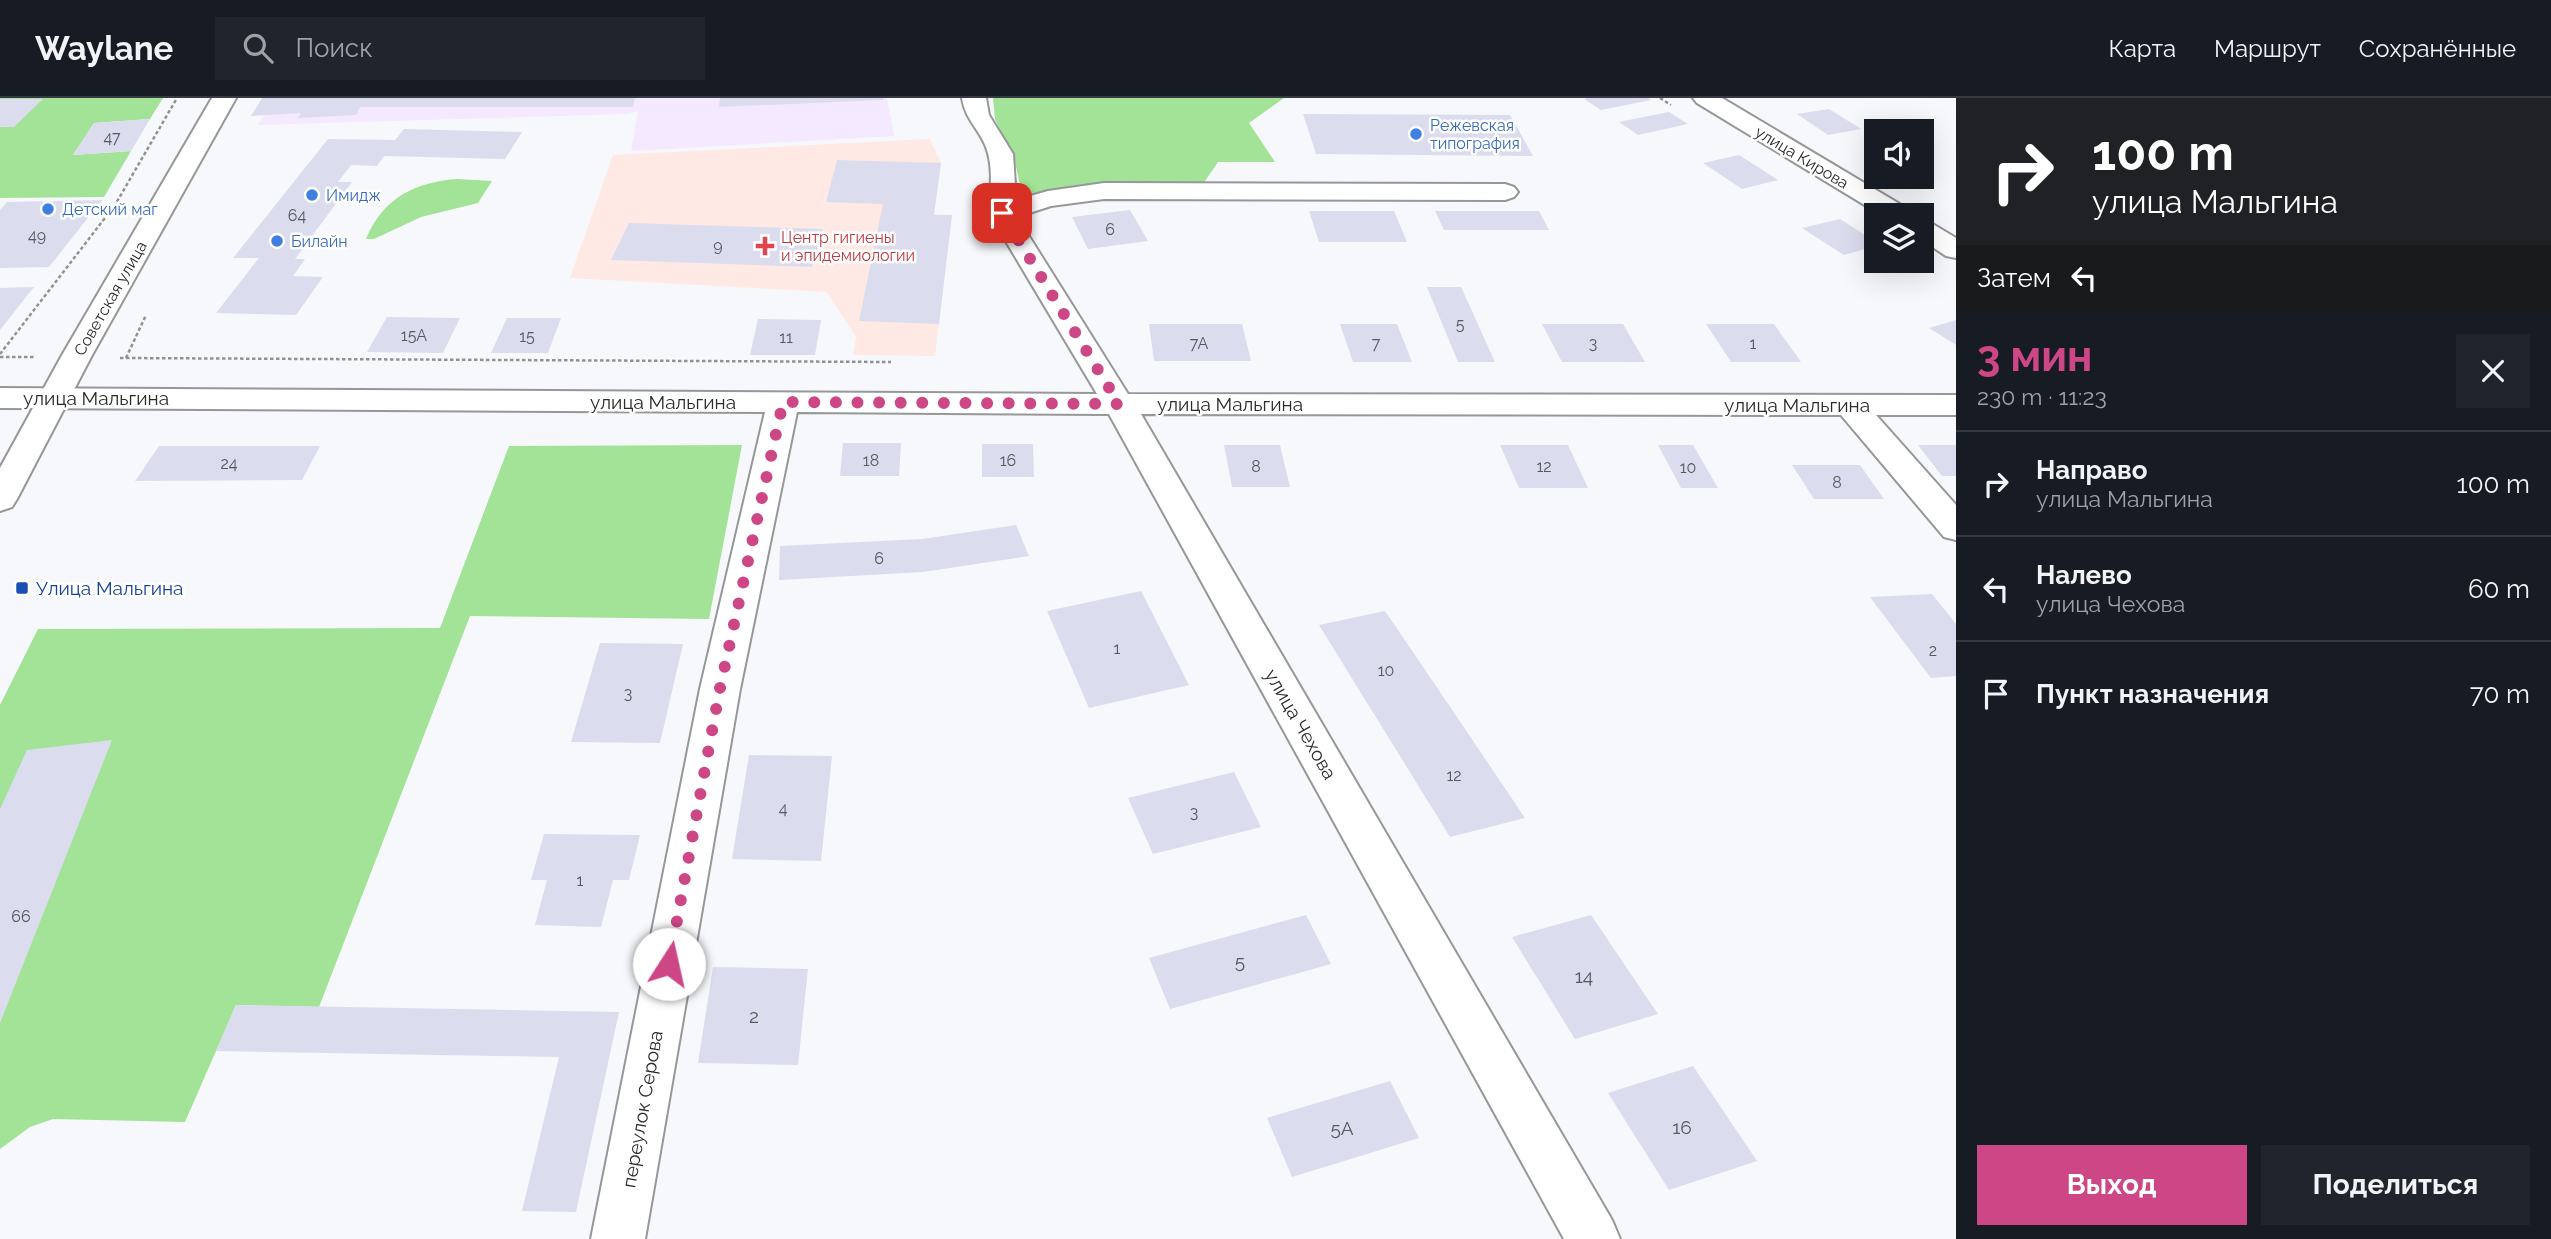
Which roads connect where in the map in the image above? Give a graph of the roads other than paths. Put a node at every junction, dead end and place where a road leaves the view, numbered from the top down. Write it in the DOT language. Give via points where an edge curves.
graph roads {
  1 [pos="224,98"];
  2 [pos="998,98"];
  3 [pos="1705,98"];
  4 [pos="975,108"];
  5 [pos="1505,192"];
  6 [pos="1879,203"];
  7 [pos="1002,213"];
  8 [pos="1934,236"];
  9 [pos="1956,250"];
  10 [pos="0,398"];
  11 [pos="54,398"];
  12 [pos="783,402"];
  13 [pos="1119,404"];
  14 [pos="1850,405"];
  15 [pos="1956,405"];
  16 [pos="0,499"];
  17 [pos="1956,528"];
  18 [pos="618,1239"];
  19 [pos="1593,1239"];
  1 -- 11 [label="street, Советская улица"];
  2 -- 4 [label="street"];
  3 -- 6 [label="street, улица Кирова"];
  4 -- 7 [label="street" via="1004,162"];
  5 -- 7 [label="street" via="1104,191 1048,199"];
  7 -- 13 [label="street, улица Чехова"];
  8 -- 9 [label="street"];
  10 -- 11 [label="street, улица Мальгина"];
  11 -- 12 [label="street, улица Мальгина"];
  11 -- 16 [label="street, Советская улица"];
  12 -- 13 [label="street, улица Мальгина"];
  12 -- 18 [label="street, переулок Серова" via="720,688"];
  13 -- 14 [label="street, улица Мальгина"];
  13 -- 19 [label="street, улица Чехова"];
  14 -- 15 [label="street, улица Мальгина"];
  14 -- 17 [label="street"];
}
